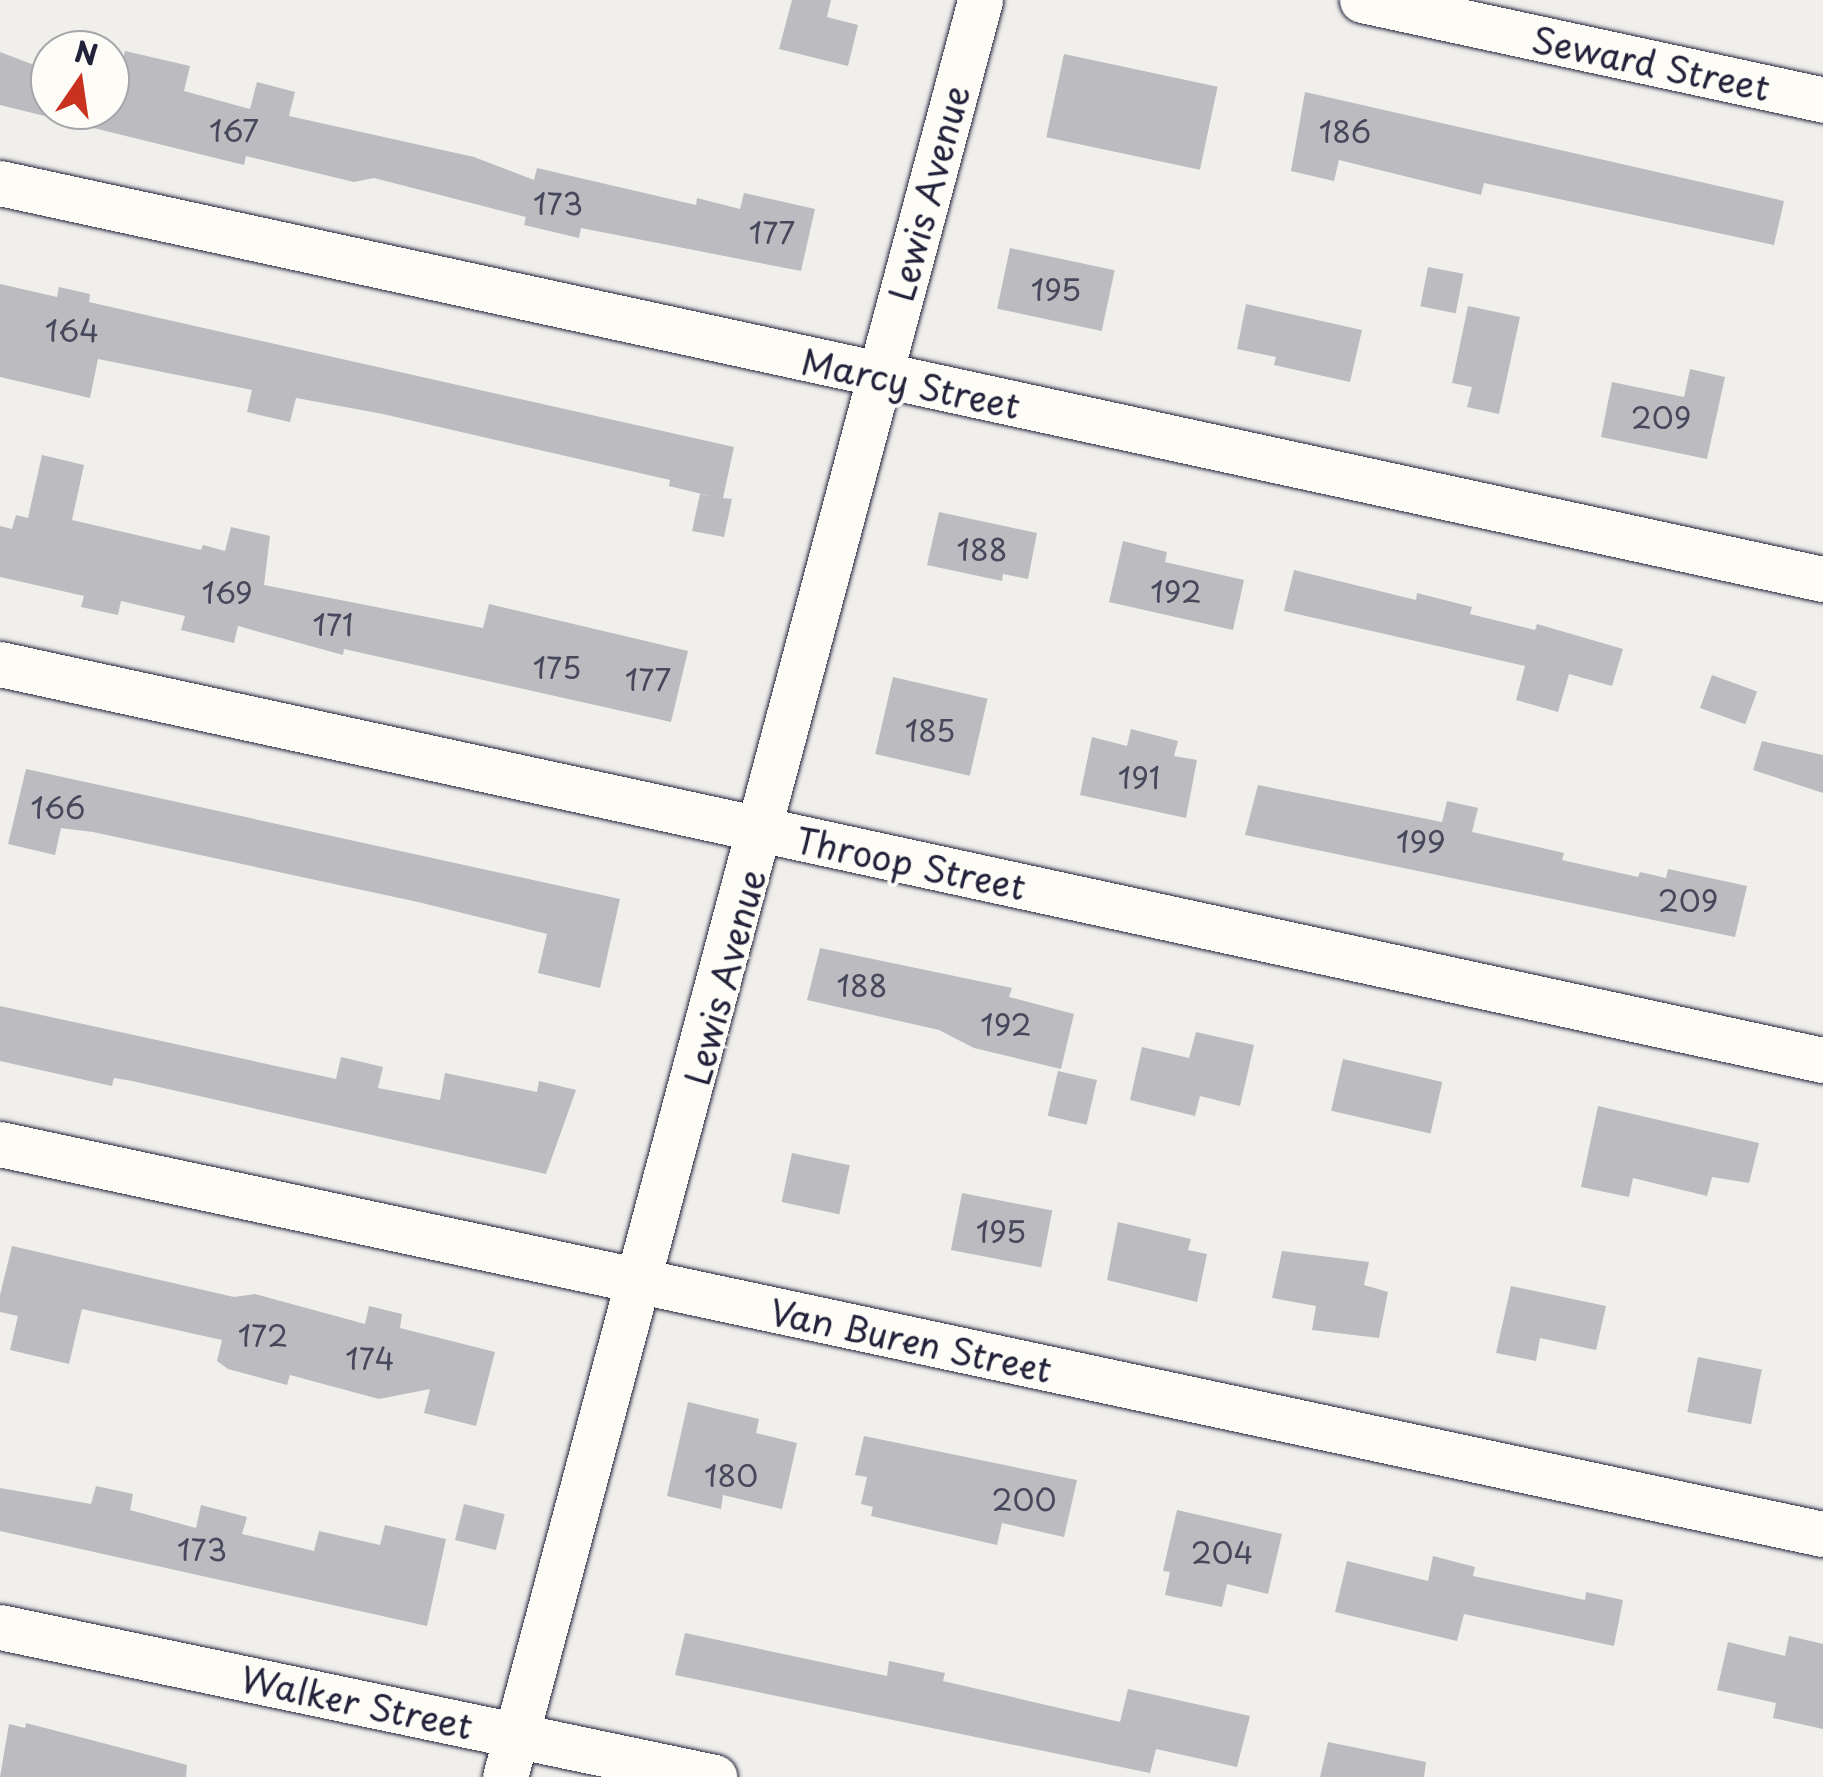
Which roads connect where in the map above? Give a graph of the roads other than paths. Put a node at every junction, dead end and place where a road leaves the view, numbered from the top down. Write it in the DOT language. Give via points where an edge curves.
graph roads {
  1 [pos="980,0"];
  2 [pos="1362,0"];
  3 [pos="1823,100"];
  4 [pos="0,183"];
  5 [pos="878,376"];
  6 [pos="1823,580"];
  7 [pos="0,664"];
  8 [pos="763,831"];
  9 [pos="1823,1060"];
  10 [pos="0,1144"];
  11 [pos="642,1282"];
  12 [pos="1823,1534"];
  13 [pos="0,1627"];
  14 [pos="511,1756"];
  15 [pos="714,1777"];
  1 -- 5 [label="street, Lewis Avenue"];
  2 -- 3 [label="street, Seward Street"];
  4 -- 5 [label="street, Marcy Street"];
  5 -- 6 [label="street, Marcy Street"];
  5 -- 8 [label="street, Lewis Avenue"];
  7 -- 8 [label="street, Throop Street"];
  8 -- 9 [label="street, Throop Street"];
  8 -- 11 [label="street, Lewis Avenue"];
  10 -- 11 [label="street, Van Buren Street"];
  11 -- 12 [label="street, Van Buren Street"];
  11 -- 14 [label="street, Lewis Avenue"];
  13 -- 14 [label="street, Walker Street"];
  14 -- 15 [label="street, Walker Street"];
}
